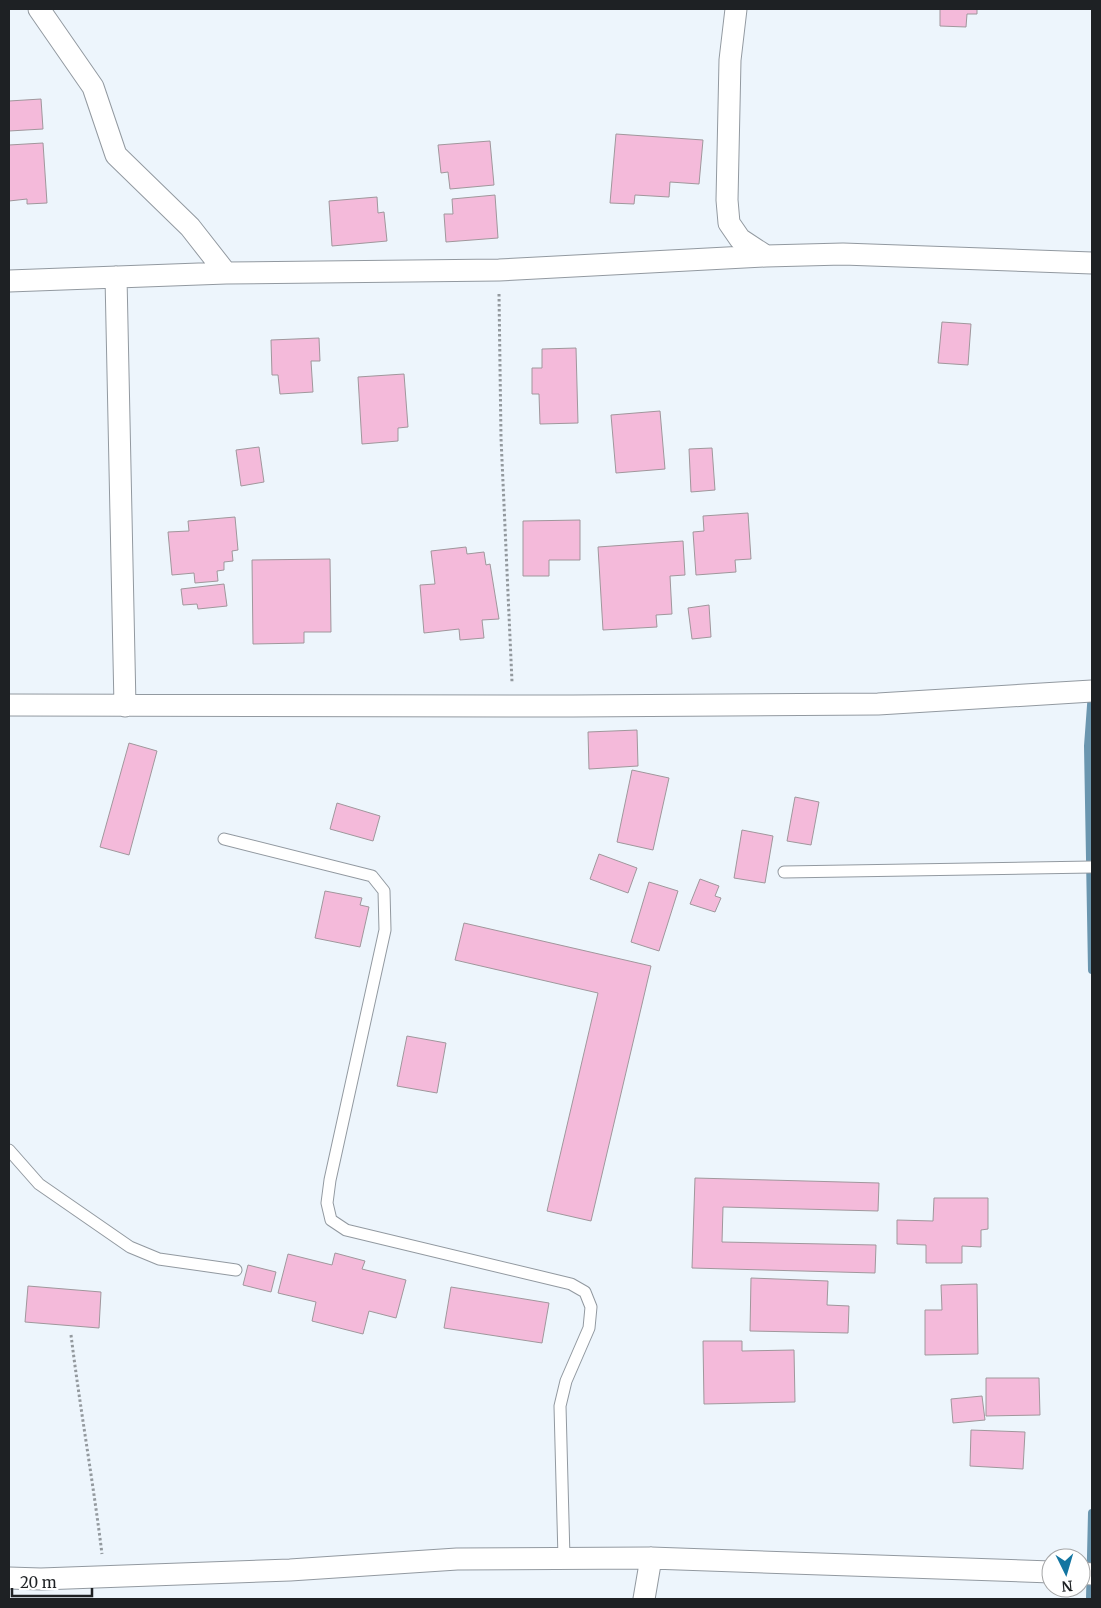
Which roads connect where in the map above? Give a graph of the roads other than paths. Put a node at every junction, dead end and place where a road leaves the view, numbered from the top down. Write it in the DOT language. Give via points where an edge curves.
graph roads {
  1 [pos="39,9"];
  2 [pos="736,9"];
  3 [pos="766,256"];
  4 [pos="1092,263"];
  5 [pos="226,273"];
  6 [pos="116,278"];
  7 [pos="9,281"];
  8 [pos="1092,691"];
  9 [pos="9,705"];
  10 [pos="125,706"];
  11 [pos="224,839"];
  12 [pos="1092,867"];
  13 [pos="784,872"];
  14 [pos="9,1150"];
  15 [pos="236,1270"];
  16 [pos="564,1558"];
  17 [pos="652,1558"];
  18 [pos="1041,1572"];
  19 [pos="9,1578"];
  20 [pos="644,1599"];
  1 -- 5 [label="street" via="93,87 116,155 190,227"];
  2 -- 3 [label="street" via="730,60 729,223 740,239"];
  3 -- 4 [label="street" via="843,254"];
  3 -- 5 [label="street" via="499,270"];
  5 -- 6 [label="street"];
  6 -- 7 [label="street"];
  6 -- 10 [label="street"];
  8 -- 10 [label="street" via="878,704"];
  9 -- 10 [label="street"];
  11 -- 16 [label="lane" via="372,876 384,891 385,930 330,1180 327,1203 331,1220 346,1230 571,1284 584,1292 591,1307 588,1328 566,1381 560,1406"];
  12 -- 13 [label="lane"];
  14 -- 15 [label="lane" via="40,1184 130,1247 159,1259"];
  16 -- 17 [label="street"];
  16 -- 19 [label="street" via="456,1558 290,1570"];
  17 -- 18 [label="street"];
  17 -- 20 [label="street"];
}
